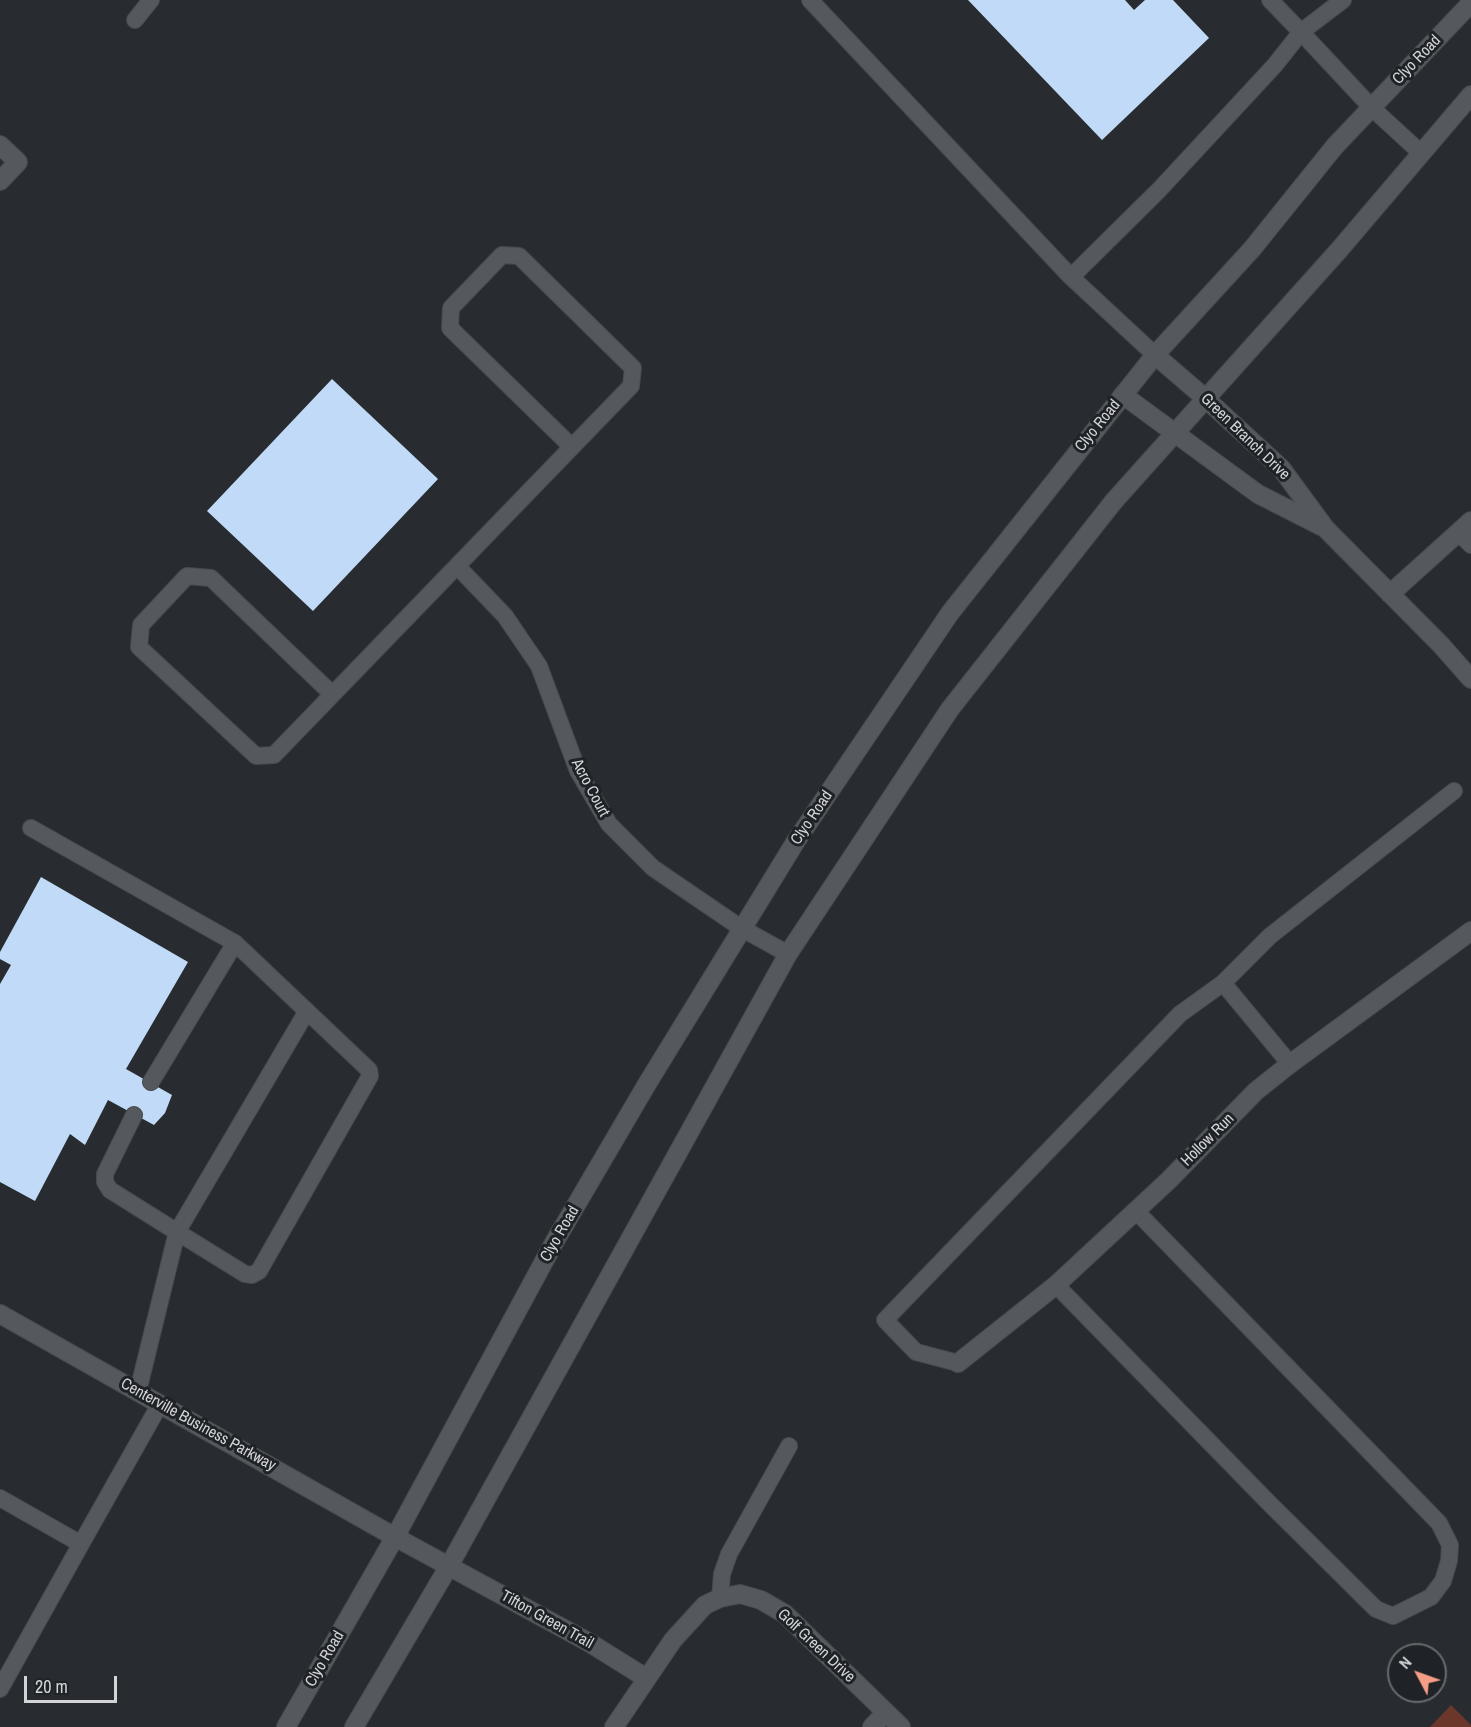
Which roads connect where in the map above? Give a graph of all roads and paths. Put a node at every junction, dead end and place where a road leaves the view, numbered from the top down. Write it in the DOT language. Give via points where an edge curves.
graph roads {
  1 [pos="151,0"];
  2 [pos="810,0"];
  3 [pos="1270,0"];
  4 [pos="1343,0"];
  5 [pos="1471,3"];
  6 [pos="135,20"];
  7 [pos="1301,32"];
  8 [pos="1471,95"];
  9 [pos="1372,108"];
  10 [pos="0,145"];
  11 [pos="1422,154"];
  12 [pos="0,181"];
  13 [pos="1071,277"];
  14 [pos="1155,355"];
  15 [pos="1123,395"];
  16 [pos="1205,398"];
  17 [pos="1173,434"];
  18 [pos="572,447"];
  19 [pos="1325,528"];
  20 [pos="1467,533"];
  21 [pos="457,566"];
  22 [pos="1390,594"];
  23 [pos="1471,679"];
  24 [pos="332,694"];
  25 [pos="1454,791"];
  26 [pos="32,828"];
  27 [pos="741,928"];
  28 [pos="1471,931"];
  29 [pos="235,943"];
  30 [pos="788,954"];
  31 [pos="1223,983"];
  32 [pos="307,1011"];
  33 [pos="1290,1064"];
  34 [pos="151,1082"];
  35 [pos="134,1115"];
  36 [pos="1136,1210"];
  37 [pos="177,1233"];
  38 [pos="1056,1285"];
  39 [pos="0,1314"];
  40 [pos="958,1363"];
  41 [pos="138,1391"];
  42 [pos="160,1404"];
  43 [pos="789,1446"];
  44 [pos="0,1498"];
  45 [pos="394,1537"];
  46 [pos="81,1544"];
  47 [pos="449,1566"];
  48 [pos="720,1598"];
  49 [pos="646,1678"];
  50 [pos="0,1689"];
  51 [pos="886,1712"];
  52 [pos="286,1727"];
  53 [pos="354,1727"];
  54 [pos="614,1727"];
  55 [pos="872,1727"];
  56 [pos="902,1727"];
  1 -- 6 [label="lane"];
  2 -- 13 [label="lane"];
  3 -- 7 [label="lane"];
  4 -- 7 [label="lane"];
  5 -- 9 [label="street, Clyo Road"];
  7 -- 9 [label="lane"];
  7 -- 13 [label="lane" via="1160,190"];
  8 -- 11 [label="street"];
  9 -- 11 [label="lane"];
  9 -- 14 [label="street, Clyo Road"];
  10 -- 12 [label="street" via="18,162"];
  11 -- 16 [label="street"];
  13 -- 14 [label="lane"];
  14 -- 15 [label="street, Clyo Road"];
  14 -- 16 [label="street, Green Branch Drive"];
  15 -- 17 [label="street, Green Branch Drive"];
  15 -- 27 [label="street, Clyo Road" via="950,613"];
  16 -- 17 [label="street"];
  16 -- 19 [label="street, Green Branch Drive" via="1281,468"];
  17 -- 19 [label="street, Green Branch Drive" via="1258,494"];
  17 -- 30 [label="street" via="1114,501 950,709"];
  18 -- 18 [label="lane" via="632,386 633,368 519,256 502,255 452,308 450,328"];
  18 -- 21 [label="lane"];
  19 -- 22 [label="street, Green Branch Drive"];
  20 -- 22 [label="street"];
  21 -- 24 [label="lane"];
  21 -- 27 [label="lane, Acro Court" via="505,616 539,666 578,771 609,824 653,868"];
  22 -- 23 [label="street, Green Branch Drive"];
  24 -- 24 [label="lane" via="274,755 256,756 139,647 141,625 187,576 211,578"];
  25 -- 31 [label="lane" via="1270,936"];
  26 -- 29 [label="lane"];
  27 -- 30 [label="lane, Acro Court"];
  27 -- 45 [label="street, Clyo Road" via="555,1241"];
  28 -- 33 [label="street, Hollow Run"];
  29 -- 32 [label="lane"];
  29 -- 34 [label="lane"];
  30 -- 47 [label="street"];
  31 -- 33 [label="lane"];
  31 -- 40 [label="lane" via="1180,1014 885,1320 916,1352"];
  32 -- 37 [label="lane"];
  32 -- 37 [label="lane" via="369,1070 370,1076 259,1270 245,1274"];
  33 -- 36 [label="street, Hollow Run" via="1256,1091"];
  35 -- 37 [label="lane" via="105,1174 105,1182 110,1190"];
  36 -- 38 [label="street, Hollow Run"];
  36 -- 38 [label="lane" via="1438,1523 1450,1545 1449,1561 1443,1581 1431,1597 1393,1616 1376,1609"];
  37 -- 41 [label="lane"];
  38 -- 40 [label="street, Hollow Run"];
  39 -- 41 [label="street, Centerville Business Parkway"];
  41 -- 42 [label="street, Centerville Business Parkway"];
  42 -- 45 [label="street, Centerville Business Parkway"];
  42 -- 46 [label="lane"];
  43 -- 48 [label="lane" via="729,1554"];
  44 -- 46 [label="lane"];
  45 -- 47 [label="street, Tifton Green Trail"];
  45 -- 52 [label="street, Clyo Road"];
  46 -- 50 [label="lane"];
  47 -- 49 [label="street, Tifton Green Trail"];
  47 -- 53 [label="street"];
  48 -- 49 [label="street" via="705,1605"];
  48 -- 51 [label="street, Golf Green Drive" via="740,1594 761,1600 785,1614"];
  49 -- 54 [label="street"];
  51 -- 55 [label="street"];
  51 -- 56 [label="street, Golf Green Drive"];
}
